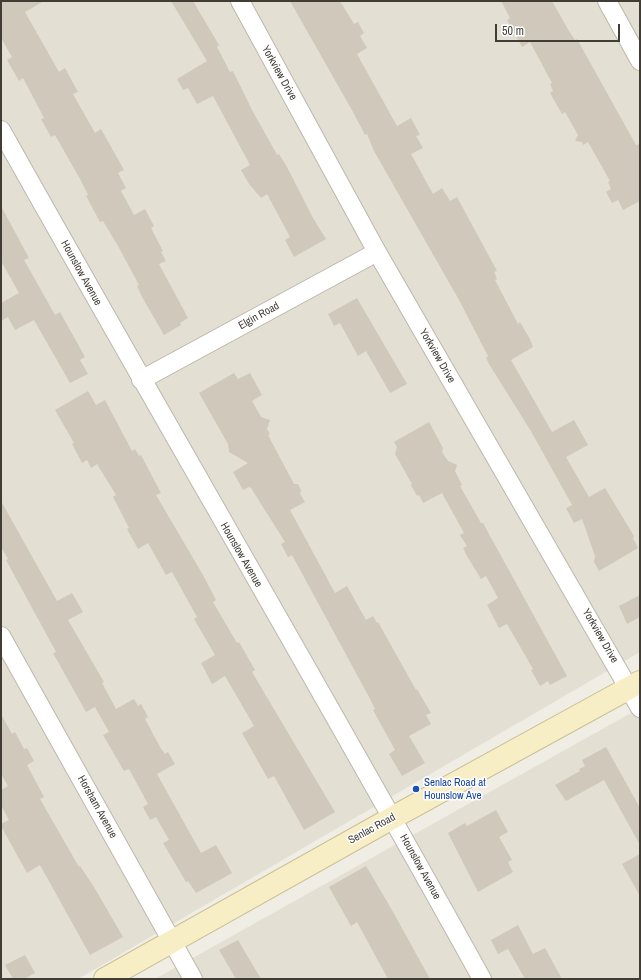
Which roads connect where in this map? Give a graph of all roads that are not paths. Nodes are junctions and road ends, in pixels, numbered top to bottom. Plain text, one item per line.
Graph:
1 (240, 1) edge
2 (606, 1) edge
3 (640, 61) edge
4 (1, 130) edge
5 (377, 252) junction
6 (141, 380) junction
7 (1, 636) edge
8 (634, 685) edge
9 (640, 708) edge
10 (392, 818) junction
11 (172, 940) junction
12 (105, 979) edge
13 (193, 979) edge
14 (482, 979) edge

1 - 5 street, Yorkview Drive
2 - 3 street
4 - 6 street, Hounslow Avenue
5 - 6 street, Elgin Road
5 - 8 street, Yorkview Drive
6 - 10 street, Hounslow Avenue
7 - 11 street, Horsham Avenue
8 - 9 street, Yorkview Drive
8 - 10 street, Senlac Road
10 - 11 street, Senlac Road
10 - 14 street, Hounslow Avenue
11 - 12 street, Senlac Road
11 - 13 street, Horsham Avenue

